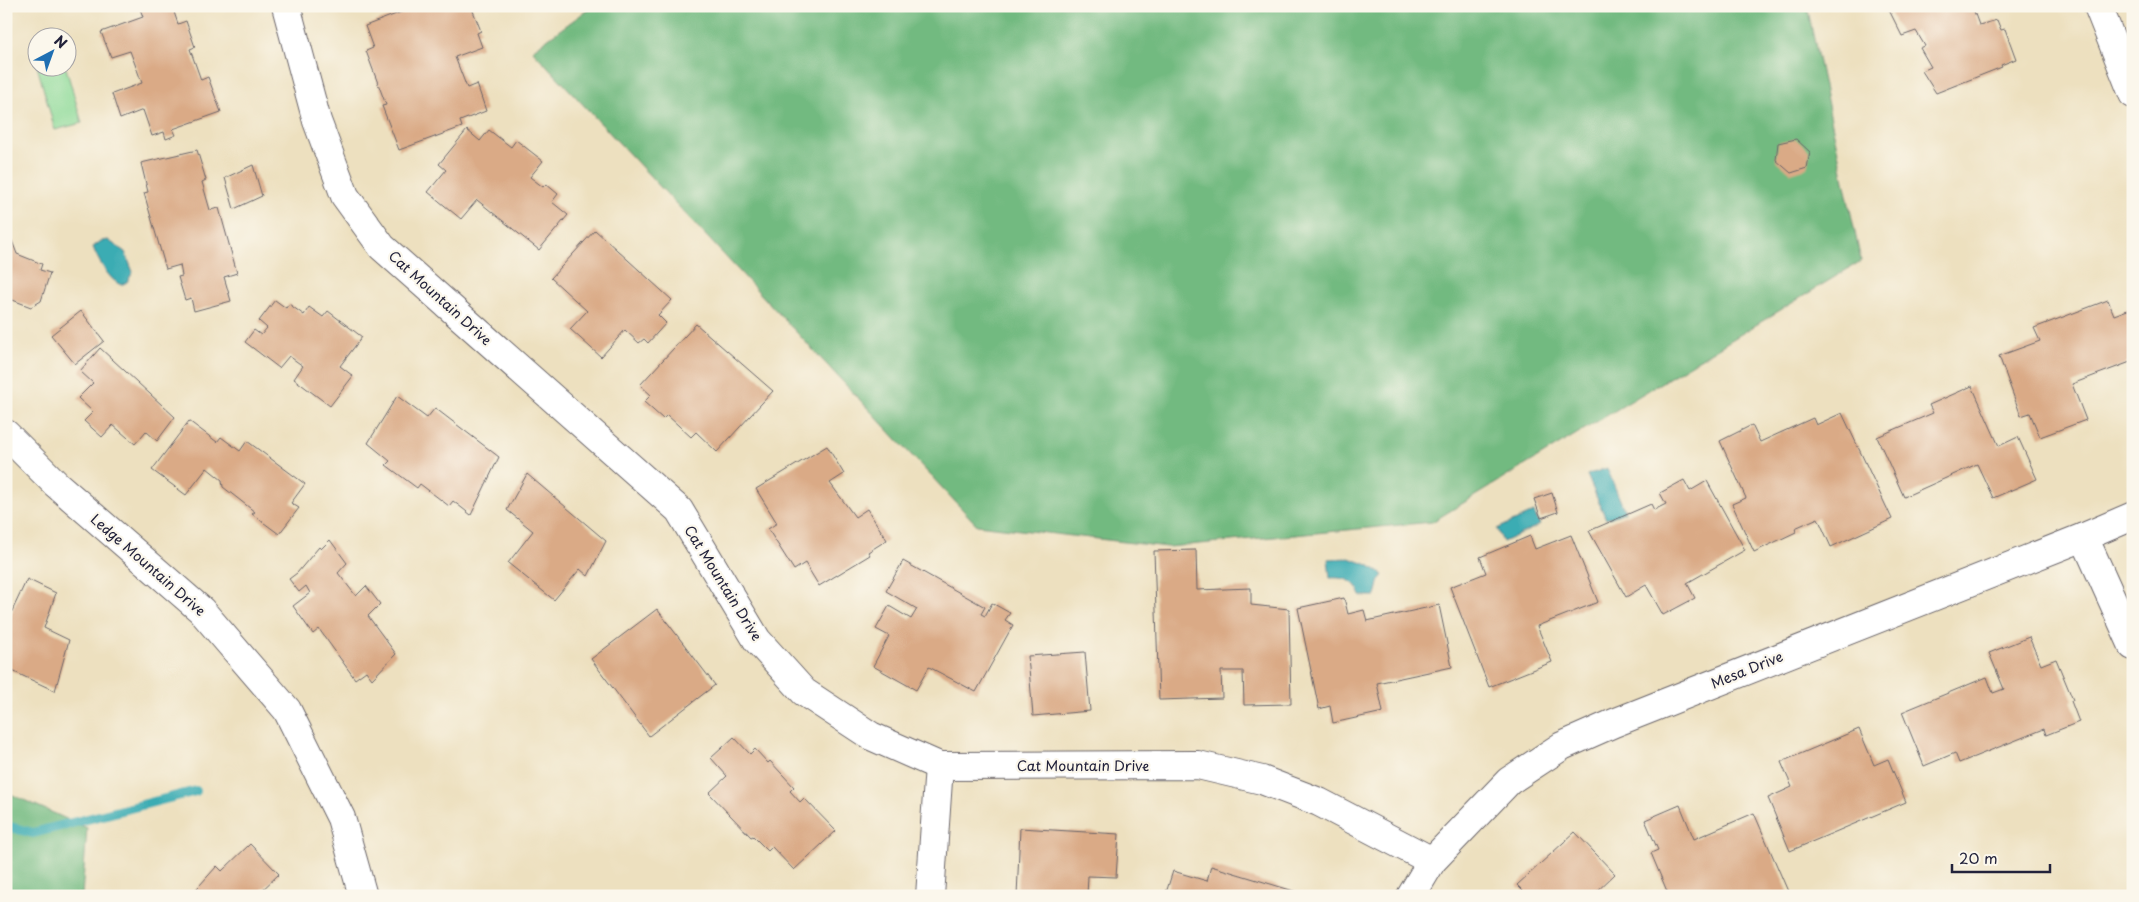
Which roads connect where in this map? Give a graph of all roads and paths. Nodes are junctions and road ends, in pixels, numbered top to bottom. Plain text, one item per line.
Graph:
1 (286, 6) edge
2 (2098, 6) edge
3 (2133, 94) edge
4 (6, 434) edge
5 (2133, 516) edge
6 (2084, 538) junction
7 (2133, 646) edge
8 (939, 766) junction
9 (1432, 861) junction
10 (363, 896) edge
11 (930, 896) edge
12 (1411, 896) edge

1 - 8 street, Cat Mountain Drive
2 - 3 street
4 - 10 street, Ledge Mountain Drive
5 - 6 street, Mesa Drive
6 - 7 street
6 - 9 street, Mesa Drive
8 - 9 street, Cat Mountain Drive
8 - 11 street
9 - 12 street, Mesa Drive

